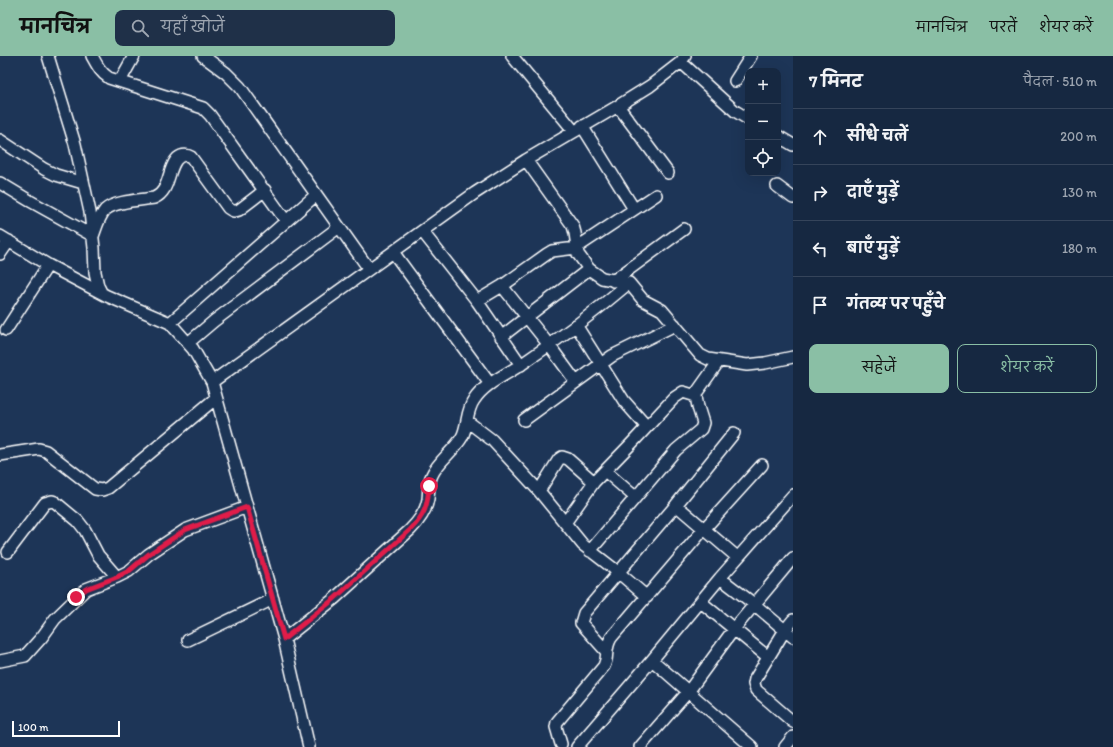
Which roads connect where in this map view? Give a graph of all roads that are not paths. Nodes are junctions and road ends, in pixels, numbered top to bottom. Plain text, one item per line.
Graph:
1 (48, 56) edge
2 (92, 56) edge
3 (134, 56) edge
4 (512, 56) edge
5 (751, 56) edge
6 (208, 57) edge
7 (683, 59) edge
8 (120, 81) junction
9 (736, 81) dead end
10 (618, 106) junction
11 (745, 117) edge
12 (578, 129) junction
13 (781, 138) edge
14 (0, 140) edge
15 (793, 145) edge
16 (526, 160) junction
17 (668, 173) dead end
18 (0, 183) edge
19 (83, 183) junction
20 (777, 186) dead end
21 (265, 190) junction
22 (316, 195) junction
23 (656, 195) dead end
24 (793, 198) edge
25 (634, 209) junction
26 (286, 221) junction
27 (339, 227) junction
28 (684, 229) dead end
29 (422, 231) junction
30 (93, 236) junction
31 (5, 239) edge
32 (576, 248) junction
33 (393, 252) junction
34 (0, 254) edge
35 (48, 265) junction
36 (369, 269) junction
37 (589, 269) junction
38 (613, 281) junction
39 (629, 283) junction
40 (502, 286) junction
41 (101, 292) junction
42 (477, 301) junction
43 (527, 316) junction
44 (170, 323) junction
45 (576, 325) junction
46 (674, 325) junction
47 (6, 330) dead end
48 (501, 337) junction
49 (188, 343) junction
50 (549, 345) junction
51 (793, 357) edge
52 (719, 361) junction
53 (601, 364) junction
54 (520, 365) junction
55 (212, 382) junction
56 (576, 382) junction
57 (490, 384) junction
58 (696, 396) junction
59 (216, 398) junction
60 (524, 420) dead end
61 (467, 421) junction
62 (647, 428) junction
63 (734, 433) dead end
64 (0, 455) edge
65 (762, 465) dead end
66 (605, 471) junction
67 (594, 482) junction
68 (539, 491) junction
69 (793, 495) edge
70 (635, 497) junction
71 (676, 505) junction
72 (247, 507) junction
73 (565, 523) junction
74 (704, 529) junction
75 (590, 551) junction
76 (8, 552) dead end
77 (737, 557) junction
78 (793, 558) edge
79 (618, 572) junction
80 (117, 577) junction
81 (720, 578) junction
82 (647, 597) junction
83 (272, 600) junction
84 (701, 602) junction
85 (754, 604) junction
86 (793, 620) edge
87 (734, 630) junction
88 (789, 634) edge
89 (284, 639) junction
90 (188, 640) dead end
91 (606, 651) junction
92 (768, 657) junction
93 (652, 660) junction
94 (0, 661) edge
95 (688, 692) junction
96 (793, 722) edge
97 (793, 737) edge
98 (560, 746) edge
99 (309, 747) edge
100 (577, 747) edge
101 (640, 747) edge
102 (752, 747) edge
103 (785, 747) edge

1 - 19 street
2 - 8 street
3 - 8 street
4 - 12 street
5 - 9 street
6 - 22 street
7 - 10 street
7 - 11 street
8 - 21 street
10 - 12 street
10 - 17 street
12 - 16 street
12 - 25 street
13 - 15 street
14 - 19 street
16 - 29 street
16 - 32 street
18 - 30 street
19 - 30 street
20 - 24 street
21 - 26 street
21 - 30 street
22 - 26 street
22 - 27 street
23 - 25 street
25 - 32 street
26 - 44 street
27 - 36 street
27 - 49 street
28 - 38 street
29 - 33 street
29 - 42 street
30 - 41 street
31 - 34 street
31 - 35 street
32 - 37 street
32 - 40 street
33 - 36 street
33 - 57 street
35 - 41 street
35 - 47 street
36 - 55 street
37 - 38 street
37 - 43 street
38 - 39 street
39 - 45 street
39 - 46 street
40 - 42 street
40 - 43 street
41 - 44 street
42 - 48 street
43 - 48 street
43 - 50 street
44 - 49 street
45 - 50 street
45 - 53 street
46 - 52 street
46 - 53 street
48 - 54 street
49 - 55 street
50 - 54 street
50 - 56 street
51 - 52 street
52 - 58 street
53 - 56 street
53 - 62 street
54 - 57 street
55 - 59 street
56 - 60 street
57 - 61 street
58 - 62 street
58 - 70 street
59 - 64 street
59 - 72 street
61 - 68 street
61 - 89 street
62 - 66 street
63 - 71 street
65 - 74 street
66 - 67 street
66 - 70 street
67 - 68 street
67 - 73 street
68 - 73 street
69 - 77 street
70 - 75 street
71 - 74 street
71 - 79 street
72 - 80 street
72 - 83 street
73 - 75 street
74 - 77 street
74 - 82 street
75 - 79 street
76 - 80 street
77 - 81 street
78 - 85 street
79 - 82 street
79 - 91 street
80 - 94 street
81 - 84 street
81 - 85 street
82 - 91 street
83 - 89 street
83 - 90 street
84 - 87 street
84 - 93 street
85 - 87 street
85 - 88 street
86 - 88 street
87 - 92 street
87 - 95 street
88 - 92 street
89 - 99 street
91 - 98 street
92 - 96 street
93 - 95 street
93 - 100 street
95 - 101 street
95 - 102 street
97 - 103 street

